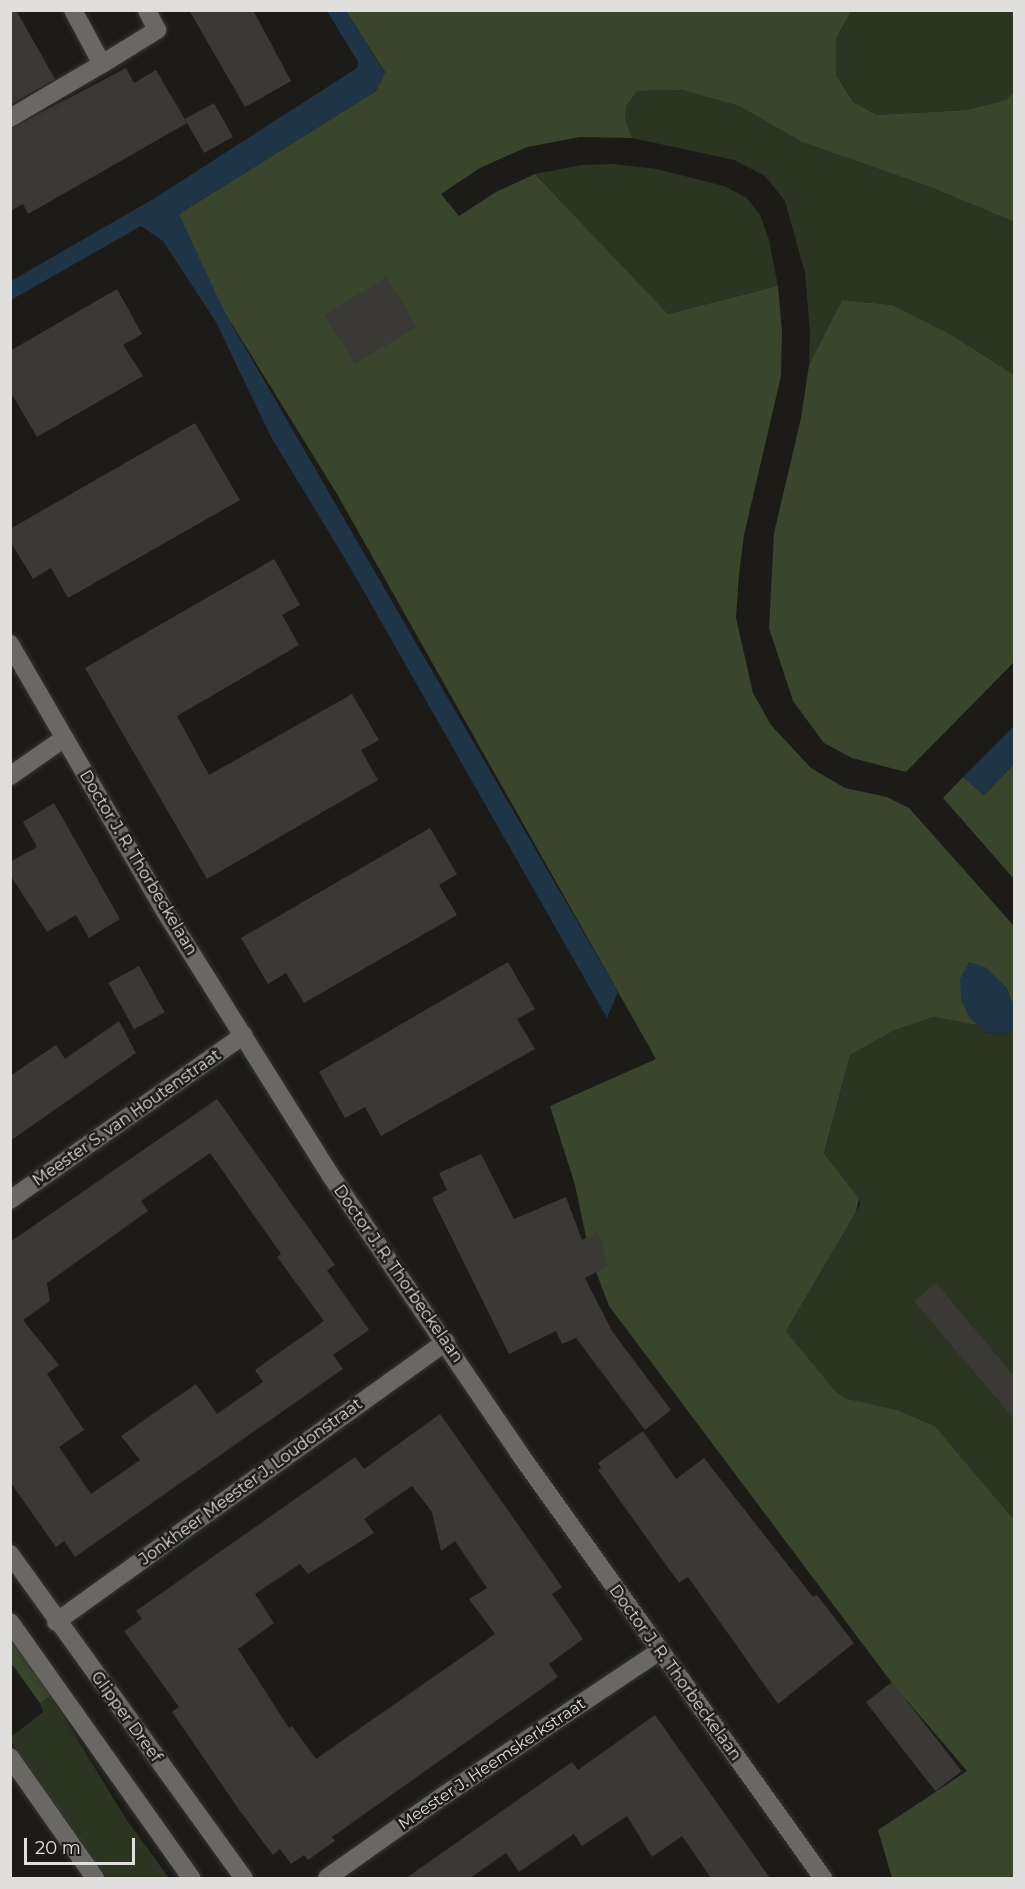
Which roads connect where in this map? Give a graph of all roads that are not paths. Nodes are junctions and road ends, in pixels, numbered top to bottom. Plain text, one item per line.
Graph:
1 (73, 10) edge
2 (147, 10) edge
3 (102, 64) junction
4 (10, 118) edge
5 (10, 644) edge
6 (63, 739) junction
7 (10, 777) edge
8 (244, 1035) junction
9 (10, 1200) edge
10 (446, 1342) junction
11 (10, 1554) edge
12 (10, 1622) edge
13 (56, 1622) junction
14 (660, 1651) junction
15 (10, 1757) edge
16 (95, 1878) edge
17 (191, 1878) edge
18 (244, 1878) edge
19 (327, 1878) edge
20 (823, 1878) edge

1 - 3 street
2 - 3 street
3 - 4 street
5 - 6 street, Doctor J. R. Thorbeckelaan
6 - 7 street
6 - 8 street, Doctor J. R. Thorbeckelaan
8 - 9 street, Meester S. van Houtenstraat
8 - 10 street, Doctor J. R. Thorbeckelaan
10 - 13 street, Jonkheer Meester J. Loudonstraat
10 - 14 street, Doctor J. R. Thorbeckelaan
11 - 13 street, Glipper Dreef
12 - 17 street
13 - 18 street, Glipper Dreef
14 - 19 street, Meester J. Heemskerkstraat
14 - 20 street, Doctor J. R. Thorbeckelaan
15 - 16 street

